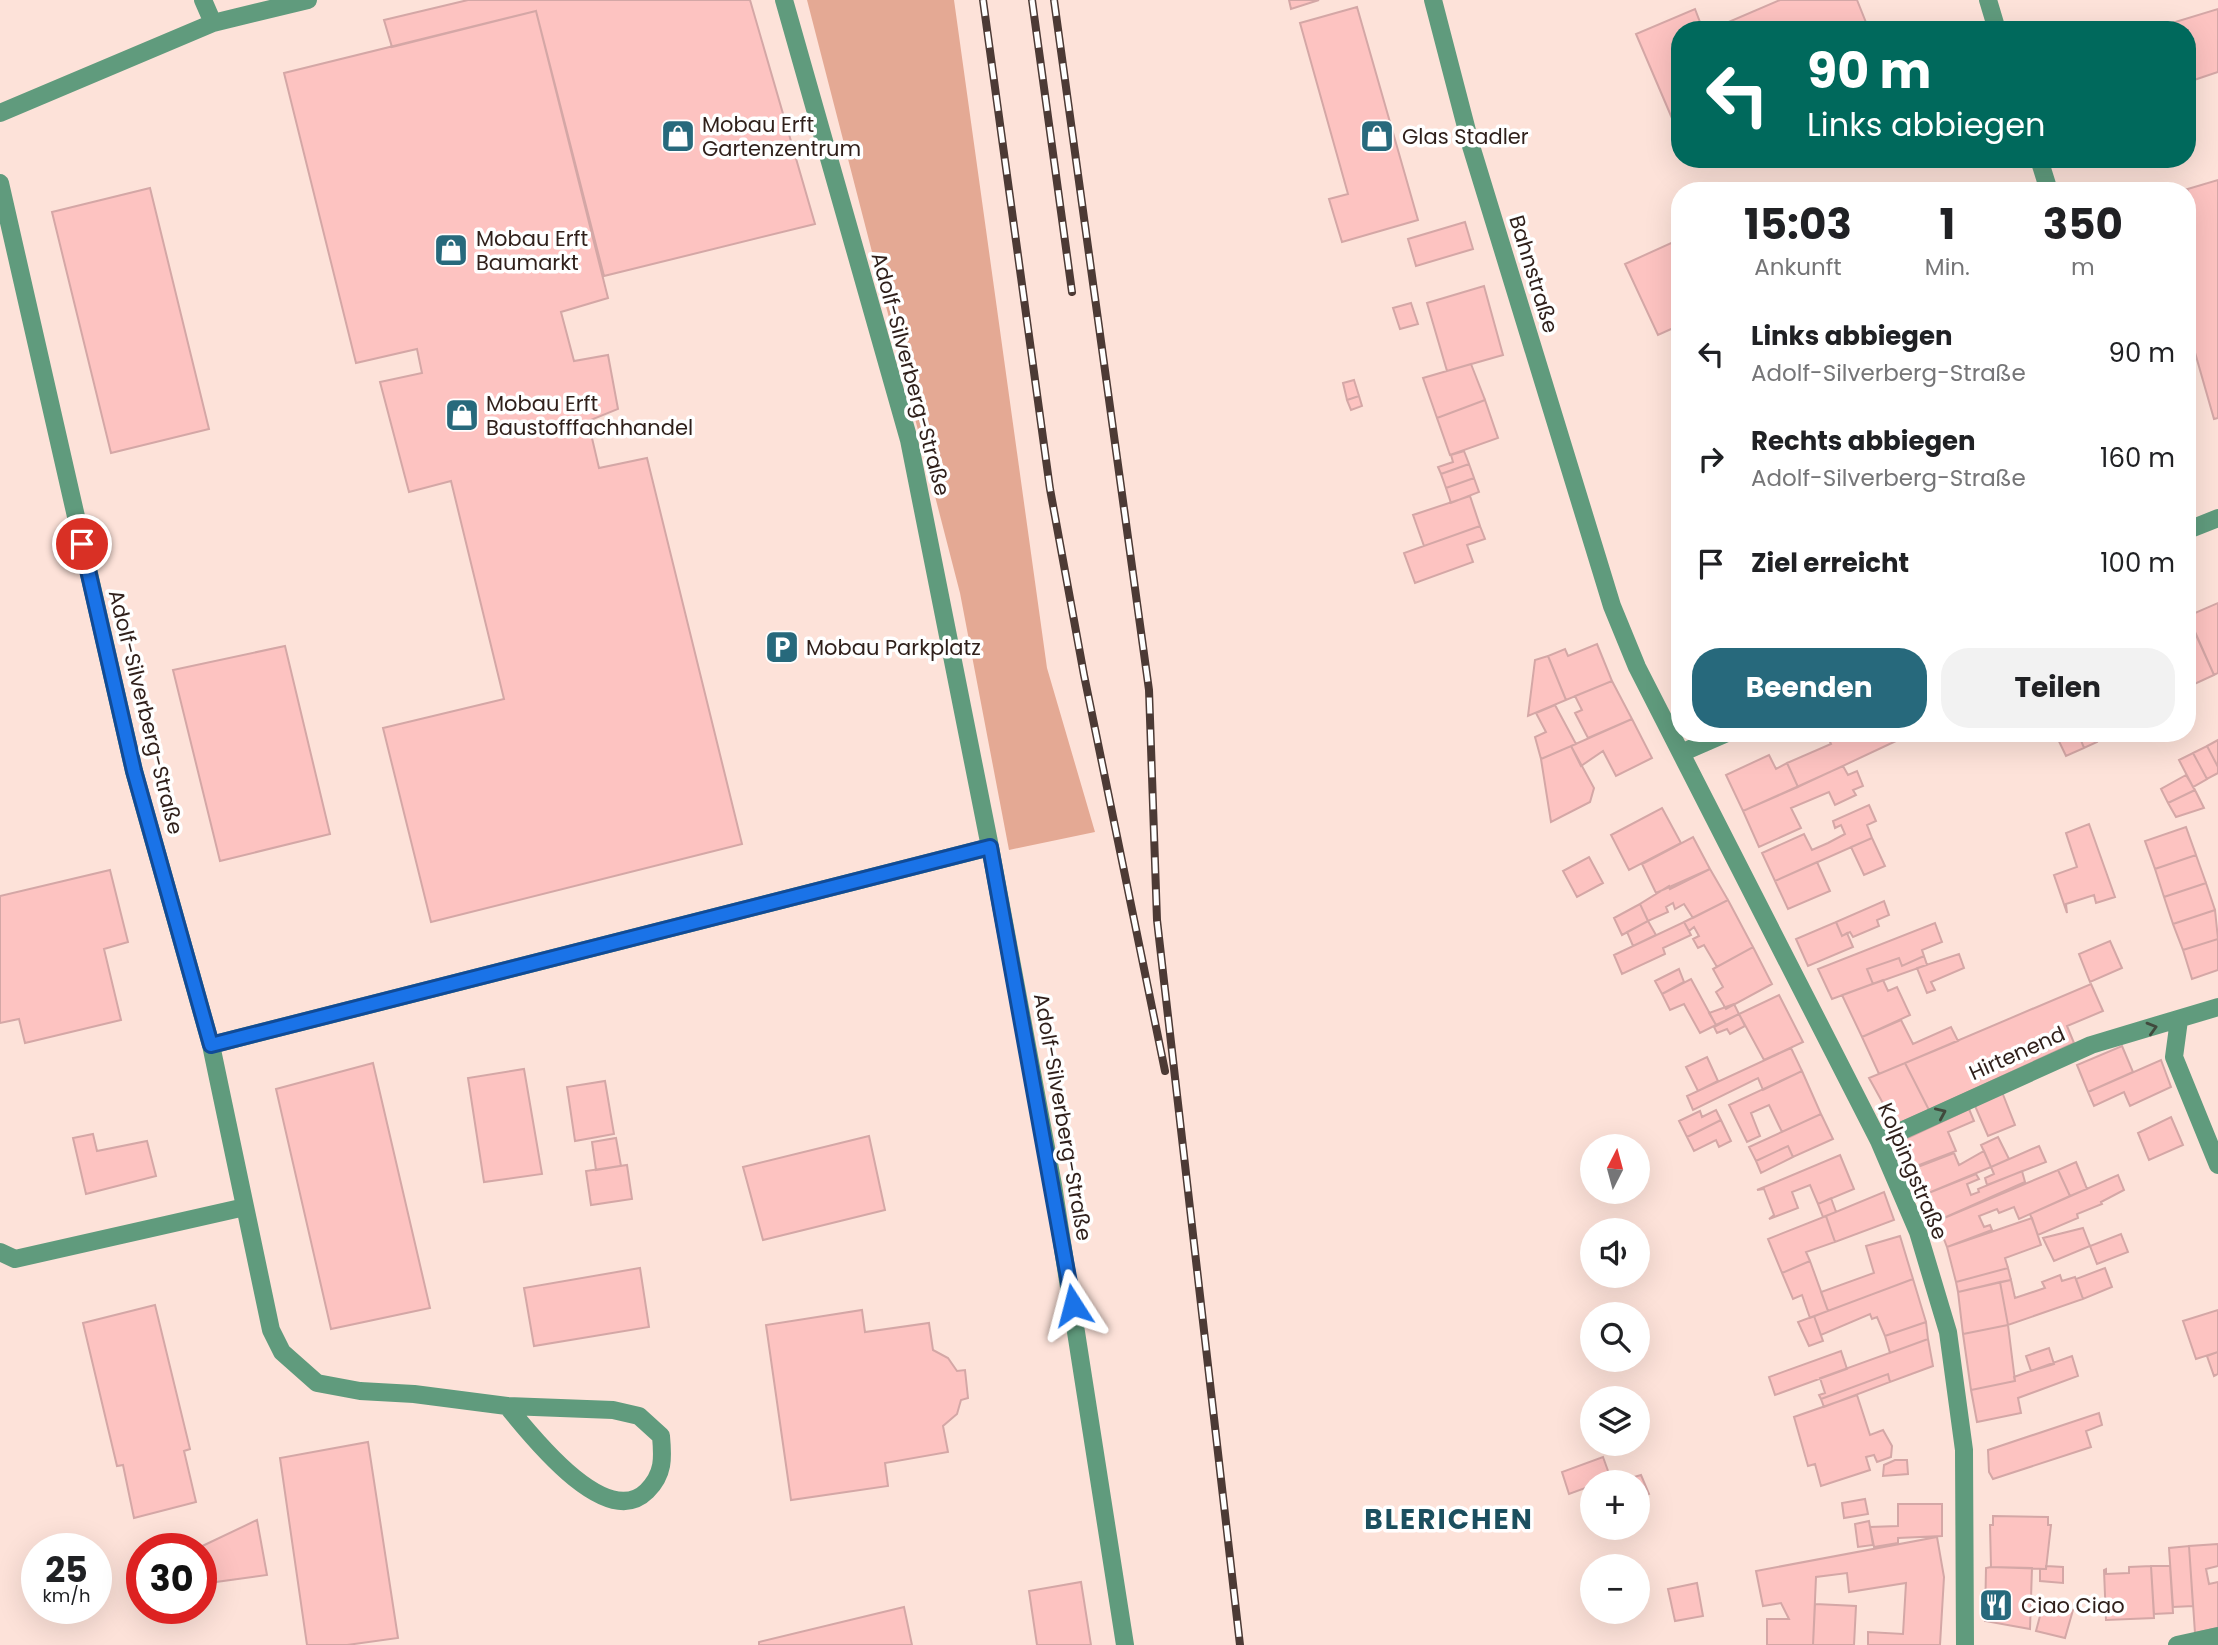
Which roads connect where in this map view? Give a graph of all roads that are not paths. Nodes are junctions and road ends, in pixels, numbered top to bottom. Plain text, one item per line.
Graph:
1 (203, 0) edge
2 (307, 0) edge
3 (784, 0) edge
4 (1433, 0) edge
5 (1988, 0) edge
6 (1994, 21) edge
7 (213, 23) junction
8 (0, 113) edge
9 (0, 183) edge
10 (2218, 518) edge
11 (2196, 527) edge
12 (1597, 560) joint
13 (1671, 733) edge
14 (1675, 742) edge
15 (1706, 742) edge
16 (1681, 753) junction
17 (990, 847) junction
18 (2218, 1007) edge
19 (2179, 1020) junction
20 (211, 1045) junction
21 (1879, 1141) junction
22 (2218, 1165) edge
23 (245, 1207) junction
24 (0, 1252) edge
25 (507, 1406) junction
26 (2218, 1636) edge
27 (1125, 1645) edge
28 (1965, 1645) edge
29 (2177, 1645) edge

1 - 7 street
2 - 7 street
3 - 17 street, Adolf-Silverberg-Straße
4 - 12 street, Bahnstraße
5 - 6 street
7 - 8 street
9 - 20 street, Adolf-Silverberg-Straße
10 - 11 street
12 - 13 street, Kolpingstraße
14 - 16 street, Kolpingstraße
15 - 16 street
16 - 21 street, Kolpingstraße
17 - 20 street
17 - 27 street, Adolf-Silverberg-Straße
18 - 19 street, Hirtenend
21 -> 19 street, Hirtenend
19 - 22 street
20 - 23 street, Adolf-Silverberg-Straße
21 - 28 street, Kolpingstraße
23 - 24 street
23 - 25 street, Adolf-Silverberg-Straße
25 - 25 street, Adolf-Silverberg-Straße
26 - 29 street

